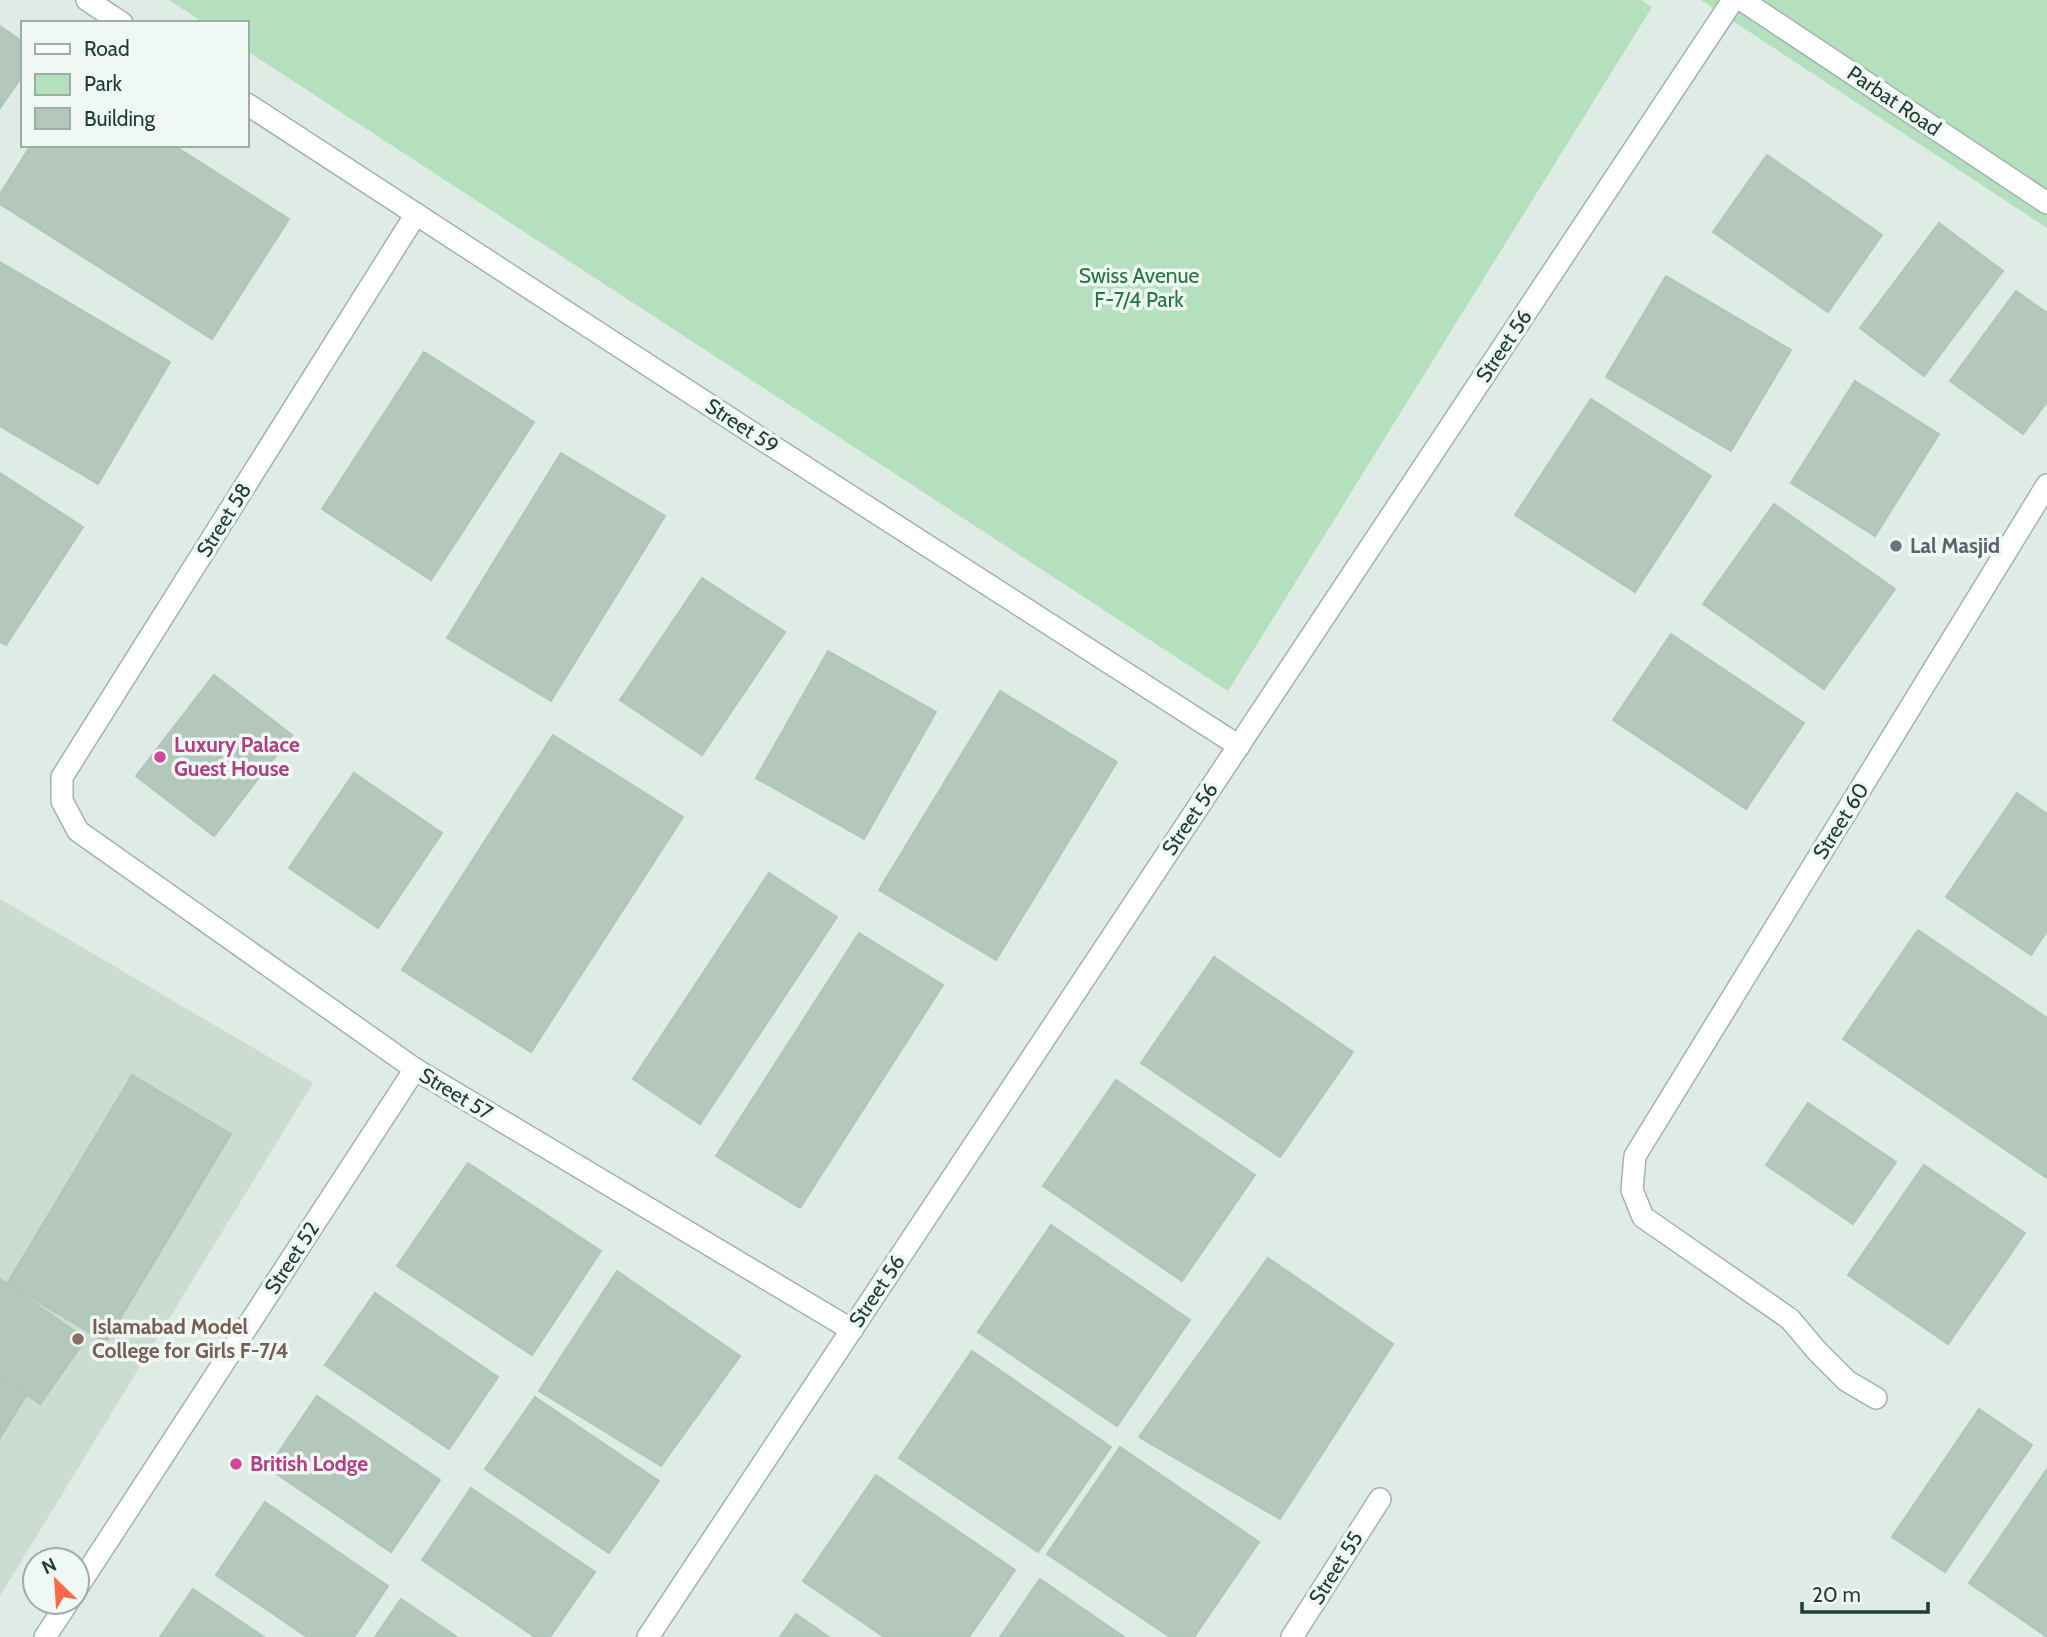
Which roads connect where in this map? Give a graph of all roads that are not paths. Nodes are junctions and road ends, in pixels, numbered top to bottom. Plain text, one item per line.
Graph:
1 (87, 0) edge
2 (1733, 0) edge
3 (1742, 0) edge
4 (119, 21) edge
5 (248, 105) edge
6 (2047, 202) edge
7 (416, 214) junction
8 (2047, 485) edge
9 (1239, 746) junction
10 (78, 831) joint
11 (415, 1069) junction
12 (852, 1330) junction
13 (1876, 1398) dead end
14 (1380, 1499) dead end
15 (91, 1567) edge
16 (59, 1616) edge
17 (45, 1637) edge
18 (648, 1637) edge
19 (1292, 1637) edge

1 - 4 street
2 - 9 street, Street 56
3 - 6 street, Parbat Road
5 - 7 street, Street 59
7 - 9 street, Street 59
7 - 10 street, Street 58
8 - 13 street, Street 60
9 - 12 street, Street 56
10 - 11 street, Street 57
11 - 12 street, Street 57
11 - 15 street, Street 52
12 - 18 street, Street 56
14 - 19 street, Street 55
16 - 17 street

